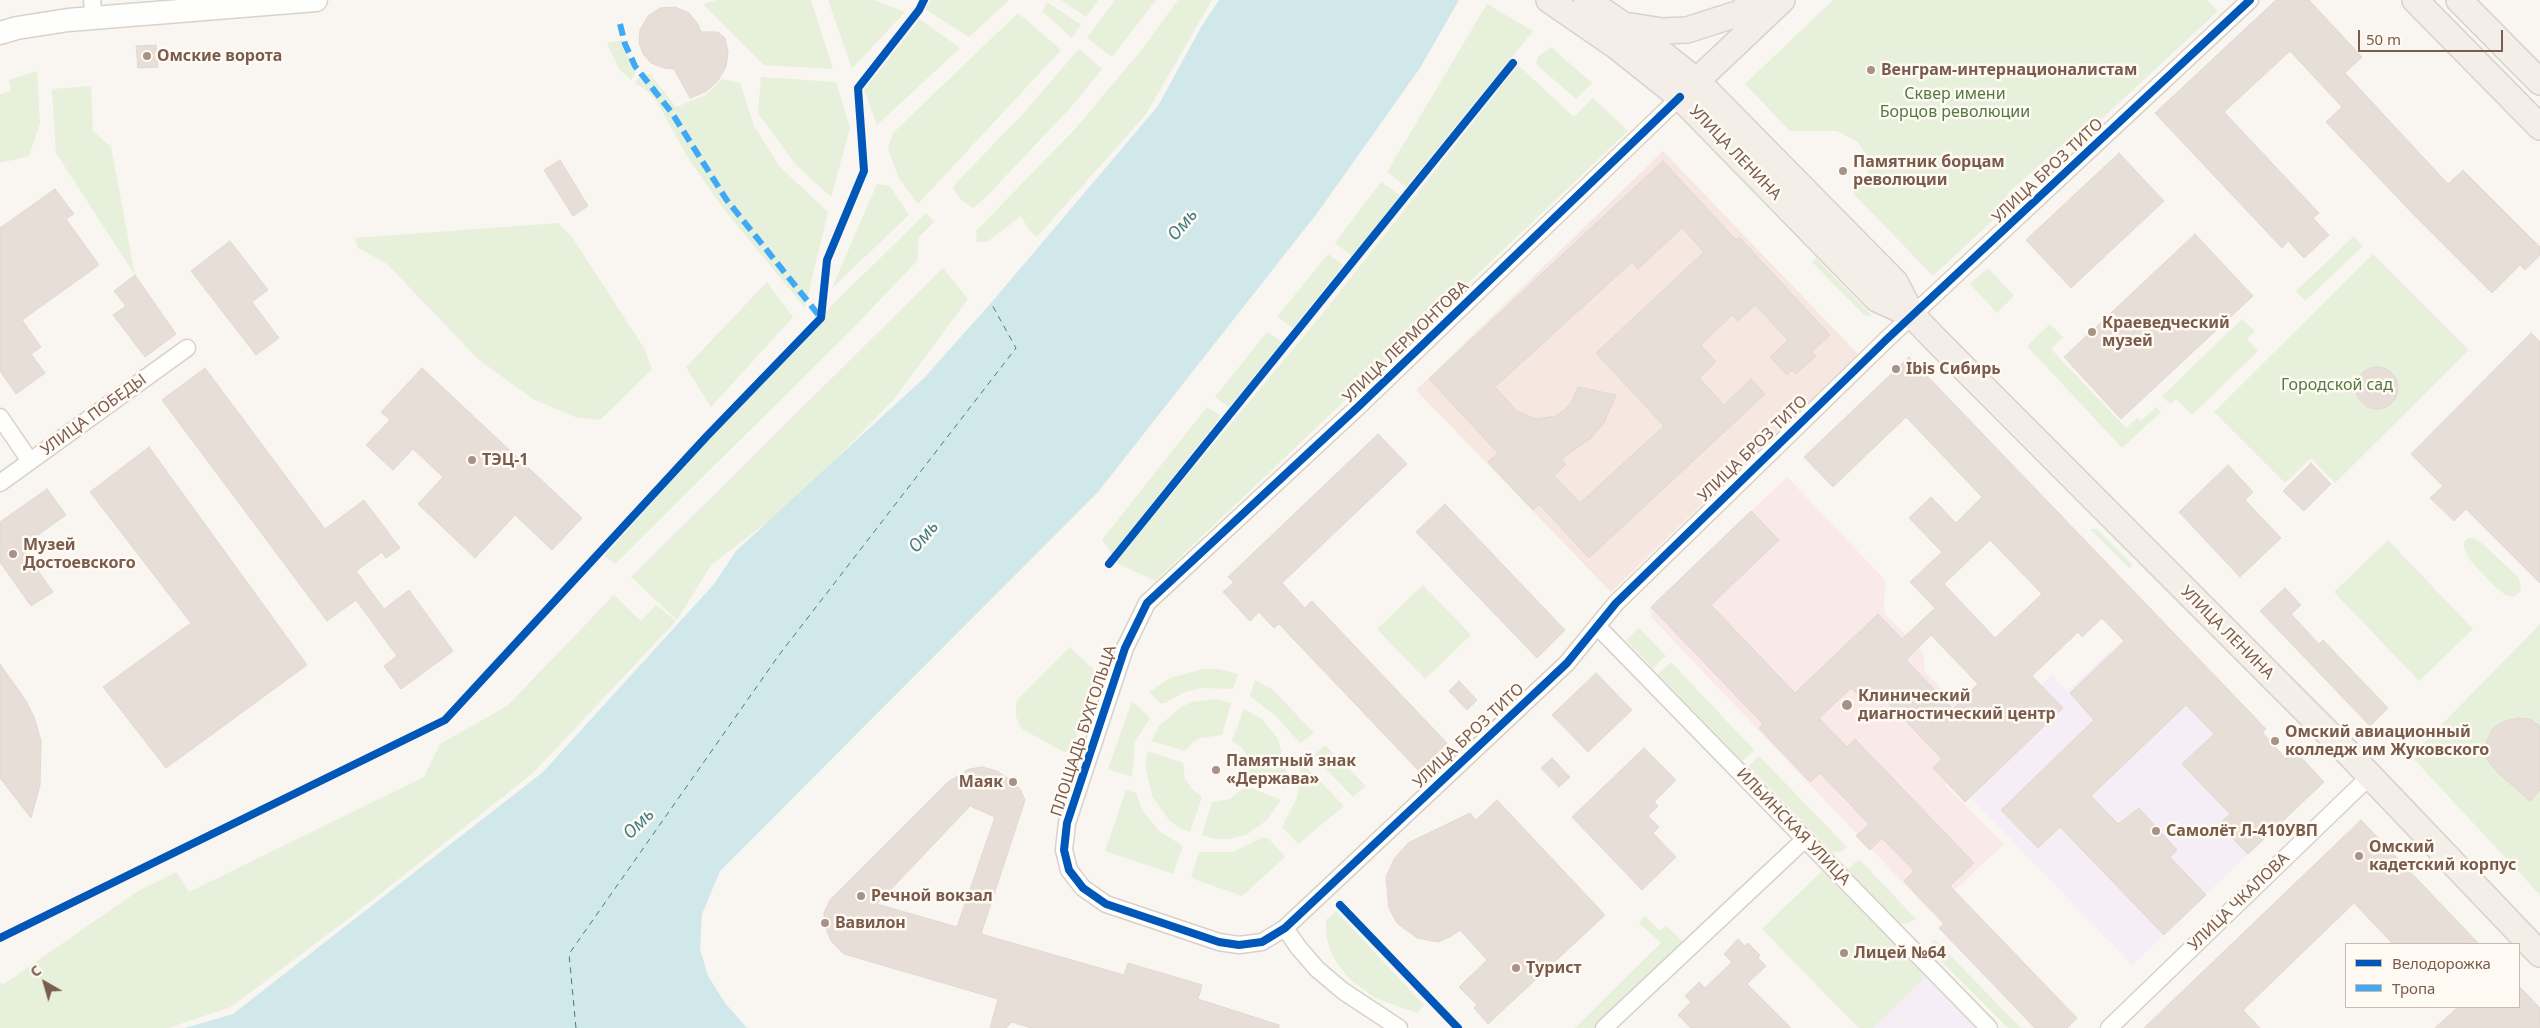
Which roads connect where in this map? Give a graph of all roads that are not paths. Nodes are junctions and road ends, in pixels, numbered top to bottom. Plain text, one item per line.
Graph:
1 (316, 0) edge
2 (1549, 0) edge
3 (1587, 0) edge
4 (1615, 0) edge
5 (1754, 0) edge
6 (1782, 0) edge
7 (2250, 0) edge
8 (2415, 0) edge
9 (2460, 0) edge
10 (93, 9) edge
11 (1626, 26) junction
12 (0, 33) edge
13 (2540, 82) edge
14 (1689, 89) junction
15 (2540, 127) edge
16 (1912, 315) junction
17 (187, 348) dead end
18 (0, 417) edge
19 (30, 461) junction
20 (0, 483) edge
21 (1147, 603) joint
22 (1597, 626) junction
23 (2370, 776) junction
24 (1805, 839) junction
25 (1285, 928) junction
26 (2540, 954) edge
27 (1399, 1028) edge
28 (1604, 1028) edge
29 (1989, 1028) edge
30 (2109, 1028) edge

1 - 10 street
2 - 14 main road, УЛИЦА ЛЕНИНА
3 - 11 main road, УЛИЦА ЛЕНИНА
4 - 11 main road
5 - 11 main road
6 - 14 main road, УЛИЦА ЛЕРМОНТОВА
7 - 16 street, УЛИЦА БРОЗ ТИТО
8 - 15 main road
9 - 13 main road
10 - 12 street
11 - 14 main road, УЛИЦА ЛЕНИНА
14 - 16 main road, УЛИЦА ЛЕНИНА
14 - 21 street, УЛИЦА ЛЕРМОНТОВА
16 - 22 street, УЛИЦА БРОЗ ТИТО
16 - 23 main road, УЛИЦА ЛЕНИНА
17 - 19 street, УЛИЦА ПОБЕДЫ
18 - 19 street
19 - 20 street, УЛИЦА ПОБЕДЫ
21 - 25 street, ПЛОЩАДЬ БУХГОЛЬЦА
22 - 24 street, ИЛЬИНСКАЯ УЛИЦА
22 - 25 street, УЛИЦА БРОЗ ТИТО
23 - 26 main road, УЛИЦА ЛЕНИНА
23 - 30 street, УЛИЦА ЧКАЛОВА
24 - 28 street
24 - 29 street, ИЛЬИНСКАЯ УЛИЦА
25 - 27 street

